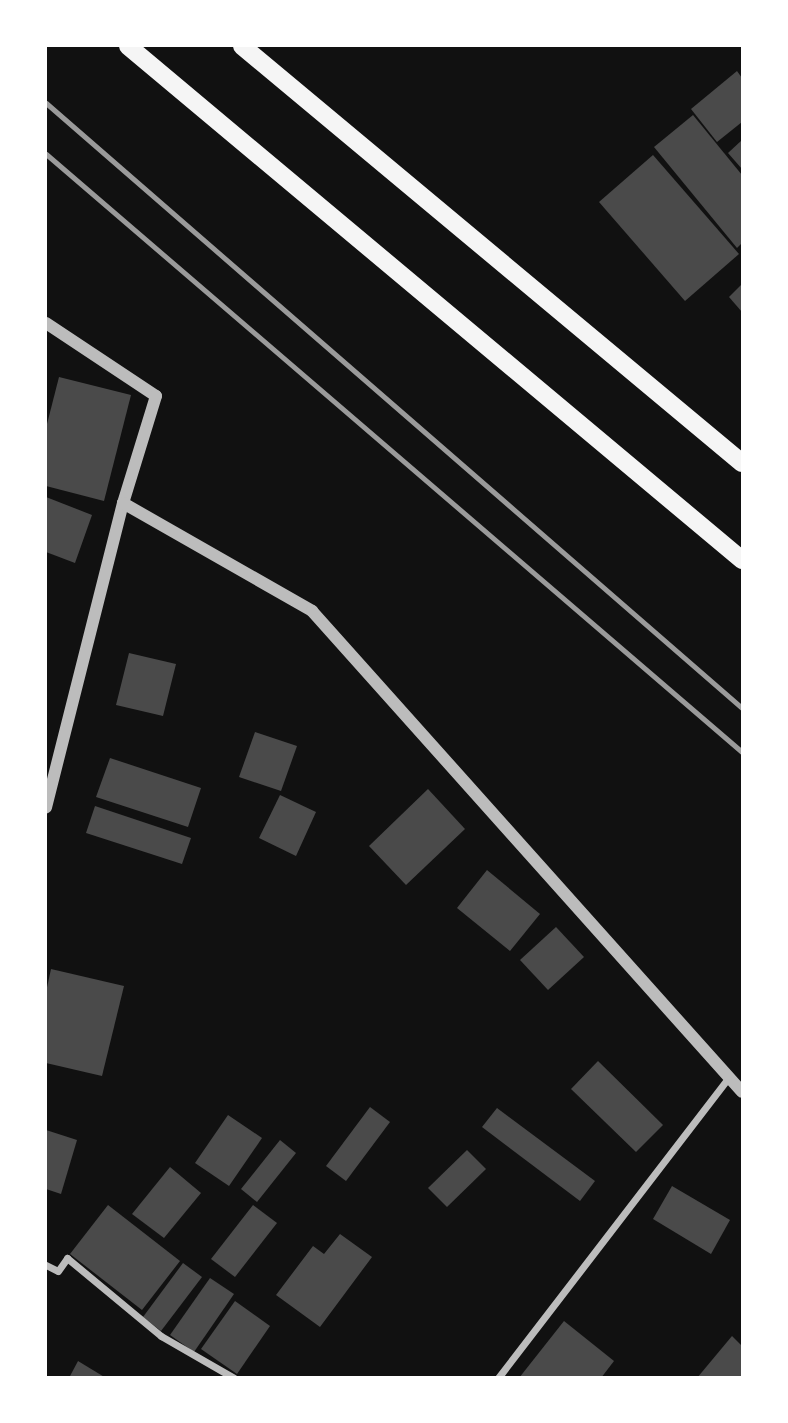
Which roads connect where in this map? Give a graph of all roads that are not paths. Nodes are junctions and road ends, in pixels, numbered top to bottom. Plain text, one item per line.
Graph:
1 (128, 46) edge
2 (242, 46) edge
3 (46, 323) edge
4 (743, 463) edge
5 (123, 503) junction
6 (743, 560) edge
7 (46, 807) edge
8 (729, 1077) junction
9 (743, 1092) edge
10 (46, 1265) edge
11 (234, 1377) edge
12 (498, 1377) edge

1 - 6 main road
2 - 4 main road
3 - 5 street
5 - 7 street
5 - 8 street
8 - 9 street
8 - 12 street
10 - 11 street

